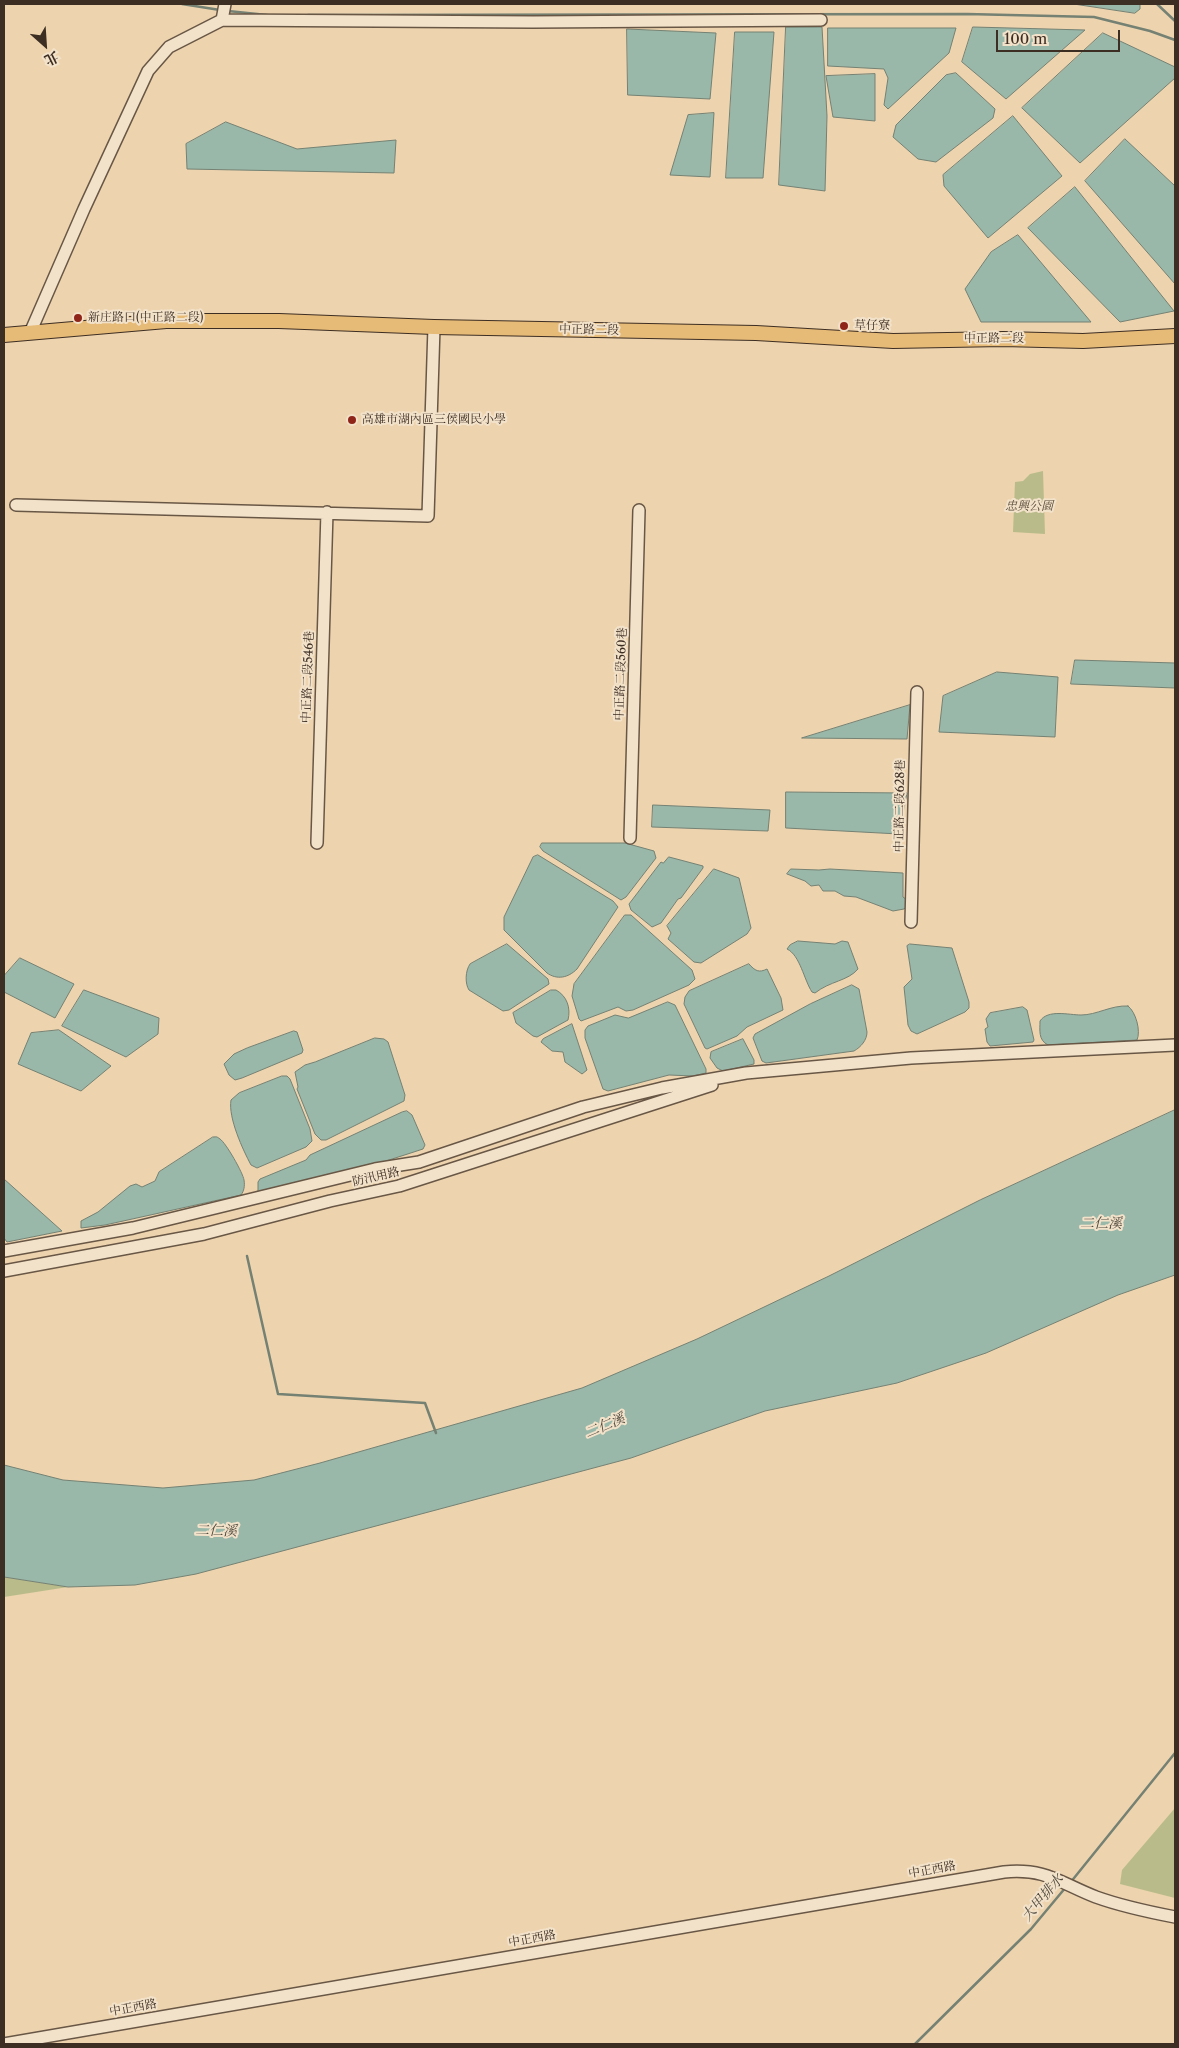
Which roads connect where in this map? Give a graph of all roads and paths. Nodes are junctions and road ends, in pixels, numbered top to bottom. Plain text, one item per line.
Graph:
1 (225, 4) edge
2 (222, 18) junction
3 (821, 20) dead end
4 (434, 326) junction
5 (30, 333) junction
6 (4, 335) edge
7 (1175, 336) edge
8 (16, 505) dead end
9 (639, 510) dead end
10 (327, 512) junction
11 (917, 692) dead end
12 (630, 838) dead end
13 (317, 843) dead end
14 (912, 922) dead end
15 (1175, 1045) edge
16 (746, 1073) junction
17 (4, 1251) edge
18 (4, 1271) edge
19 (1175, 1916) edge
20 (4, 2044) edge

1 - 2 street
2 - 3 street
2 - 5 street
4 - 5 main road, 中正路二段
4 - 7 main road, 中正路二段
4 - 10 street
5 - 6 main road, 中正路二段
8 - 10 street
9 - 12 street, 中正路二段560巷
10 - 13 street, 中正路二段546巷
11 - 14 street, 中正路二段628巷
15 - 16 street
16 - 17 street
16 - 18 street, 防汛用路
19 - 20 street, 中正西路

